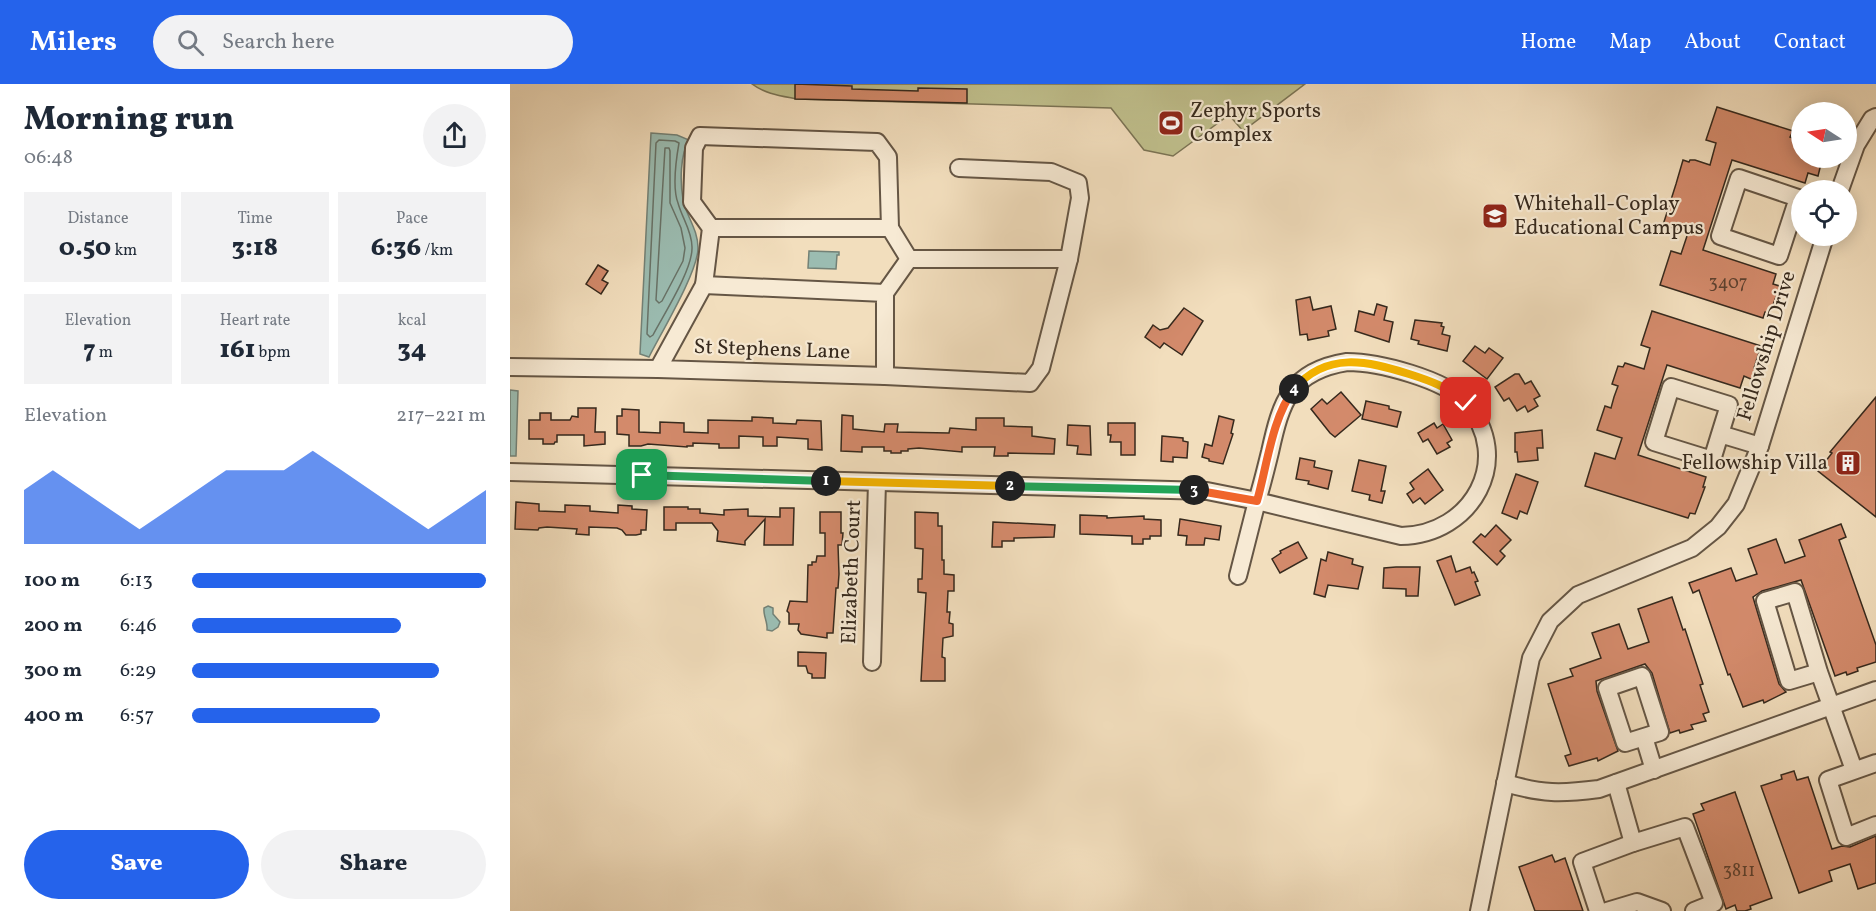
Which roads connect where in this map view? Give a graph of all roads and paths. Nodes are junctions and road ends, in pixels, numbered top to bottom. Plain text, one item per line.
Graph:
1 (1876, 117) edge
2 (959, 168) dead end
3 (1844, 180) edge
4 (711, 228) junction
5 (890, 228) junction
6 (1795, 230) edge
7 (1817, 246) edge
8 (909, 259) junction
9 (1069, 259) junction
10 (704, 285) junction
11 (885, 293) junction
12 (510, 368) edge
13 (658, 369) junction
14 (885, 376) junction
15 (1720, 434) junction
16 (1760, 446) junction
17 (510, 472) edge
18 (877, 482) junction
19 (1257, 501) junction
20 (1238, 576) dead end
21 (872, 662) dead end
22 (1819, 672) junction
23 (1876, 690) edge
24 (1832, 705) junction
25 (1644, 737) dead end
26 (1876, 763) edge
27 (1654, 770) junction
28 (1854, 770) junction
29 (1505, 783) junction
30 (1616, 783) junction
31 (1876, 825) edge
32 (1633, 843) junction
33 (1479, 911) edge
34 (1598, 911) edge
35 (1607, 911) edge
36 (1662, 911) edge
37 (1694, 911) edge

1 - 3 street
2 - 9 street, St Stephens Lane
4 - 5 street
4 - 5 street
4 - 10 street, St Stephens Lane
5 - 8 street
6 - 6 street
7 - 16 street, Fellowship Drive
8 - 9 street
8 - 11 street
9 - 14 street, St Stephens Lane
10 - 11 street
10 - 13 street, St Stephens Lane
11 - 14 street
12 - 13 street, St Stephens Lane
13 - 14 street, St Stephens Lane
15 - 15 street
15 - 16 street
16 - 29 street, Fellowship Drive
17 - 18 street
18 - 19 street
18 - 21 street, Elizabeth Court
19 - 19 street
19 - 20 street
22 - 22 street
22 - 24 street
23 - 24 street
24 - 27 street
24 - 28 street
25 - 27 street
26 - 28 street
27 - 30 street
28 - 31 street
29 - 30 street
29 - 33 street, Fellowship Drive
30 - 32 street
32 - 34 street
32 - 37 street
35 - 36 street

